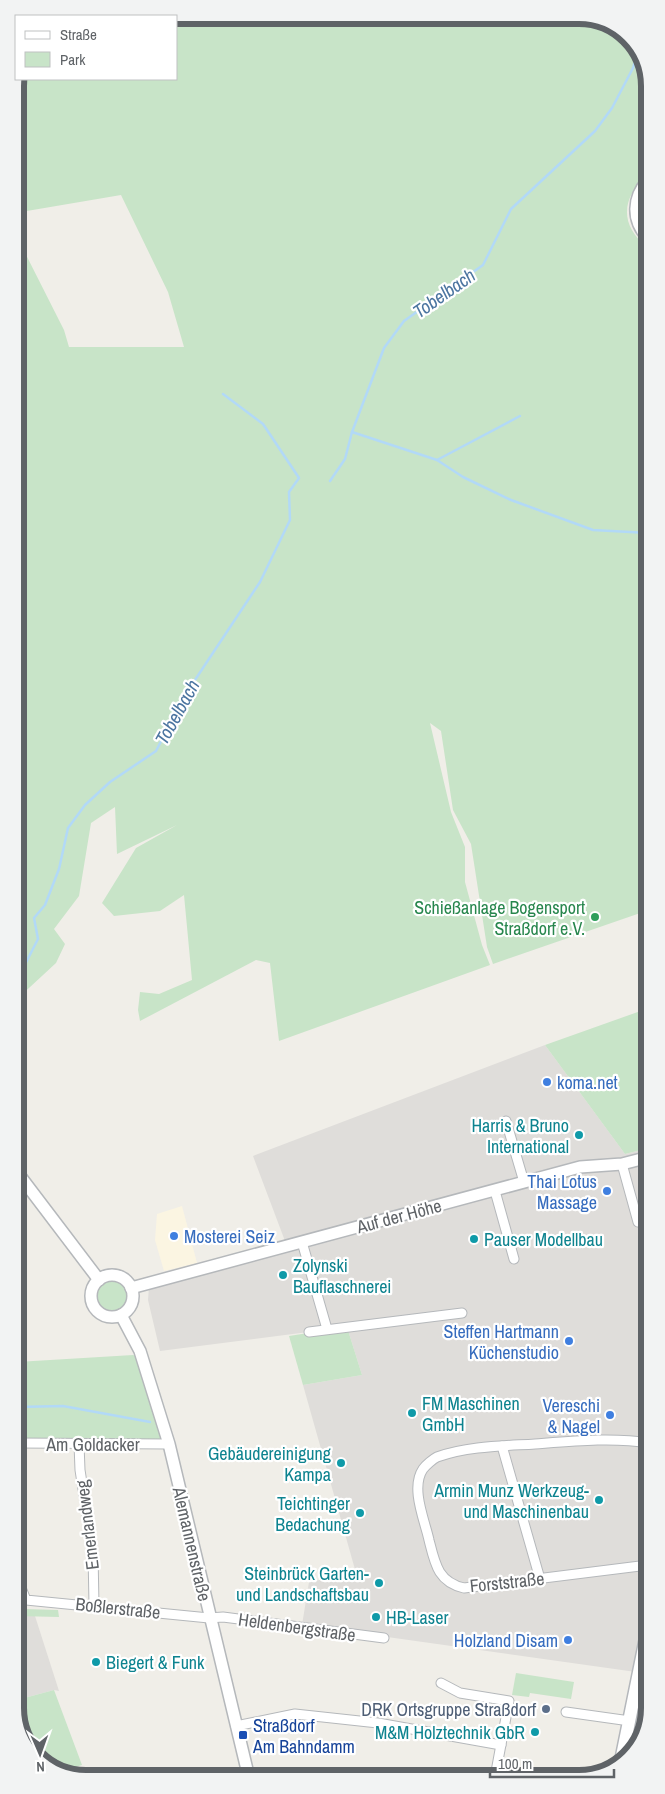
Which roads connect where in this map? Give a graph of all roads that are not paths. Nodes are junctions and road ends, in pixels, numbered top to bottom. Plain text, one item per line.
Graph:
1 (641, 190) edge
2 (641, 227) edge
3 (506, 1121) dead end
4 (641, 1159) edge
5 (622, 1164) junction
6 (24, 1181) edge
7 (524, 1182) junction
8 (495, 1191) junction
9 (638, 1222) dead end
10 (302, 1242) junction
11 (514, 1259) dead end
12 (99, 1280) junction
13 (132, 1288) junction
14 (462, 1313) dead end
15 (121, 1315) junction
16 (327, 1329) junction
17 (309, 1332) dead end
18 (641, 1442) edge
19 (24, 1444) edge
20 (79, 1444) junction
21 (169, 1444) junction
22 (502, 1446) junction
23 (641, 1566) edge
24 (540, 1579) junction
25 (24, 1595) edge
26 (94, 1605) junction
27 (209, 1618) junction
28 (384, 1638) dead end
29 (641, 1682) edge
30 (442, 1683) dead end
31 (635, 1693) junction
32 (641, 1693) edge
33 (566, 1712) dead end
34 (630, 1721) junction
35 (236, 1726) junction
36 (501, 1745) junction
37 (623, 1751) edge
38 (247, 1770) edge
39 (497, 1770) edge

1 - 2 main road
3 - 7 street
4 - 5 street, Auf der Höhe
5 - 7 street, Auf der Höhe
5 - 9 street
6 - 12 street
7 - 8 street, Auf der Höhe
8 - 10 street, Auf der Höhe
8 - 11 street
10 - 13 street, Auf der Höhe
10 - 16 street
12 - 13 street
12 - 15 street
13 - 15 street
14 - 16 street
15 - 21 street, Alemannenstraße
16 - 17 street
18 - 22 street, Forststraße
19 - 20 street, Am Goldacker
20 - 21 street, Am Goldacker
20 - 26 street, Emerlandweg
21 - 27 street, Alemannenstraße
22 - 24 street
22 - 24 street, Forststraße
23 - 24 street, Forststraße
25 - 26 street, Boßlerstraße
26 - 27 street, Boßlerstraße
27 - 28 street, Heldenbergstraße
27 - 35 street, Alemannenstraße
29 - 31 main road
30 - 36 street
31 - 32 street
31 - 34 main road
33 - 34 street
34 - 37 main road
35 - 36 street
35 - 38 street, Alemannenstraße
36 - 39 street

